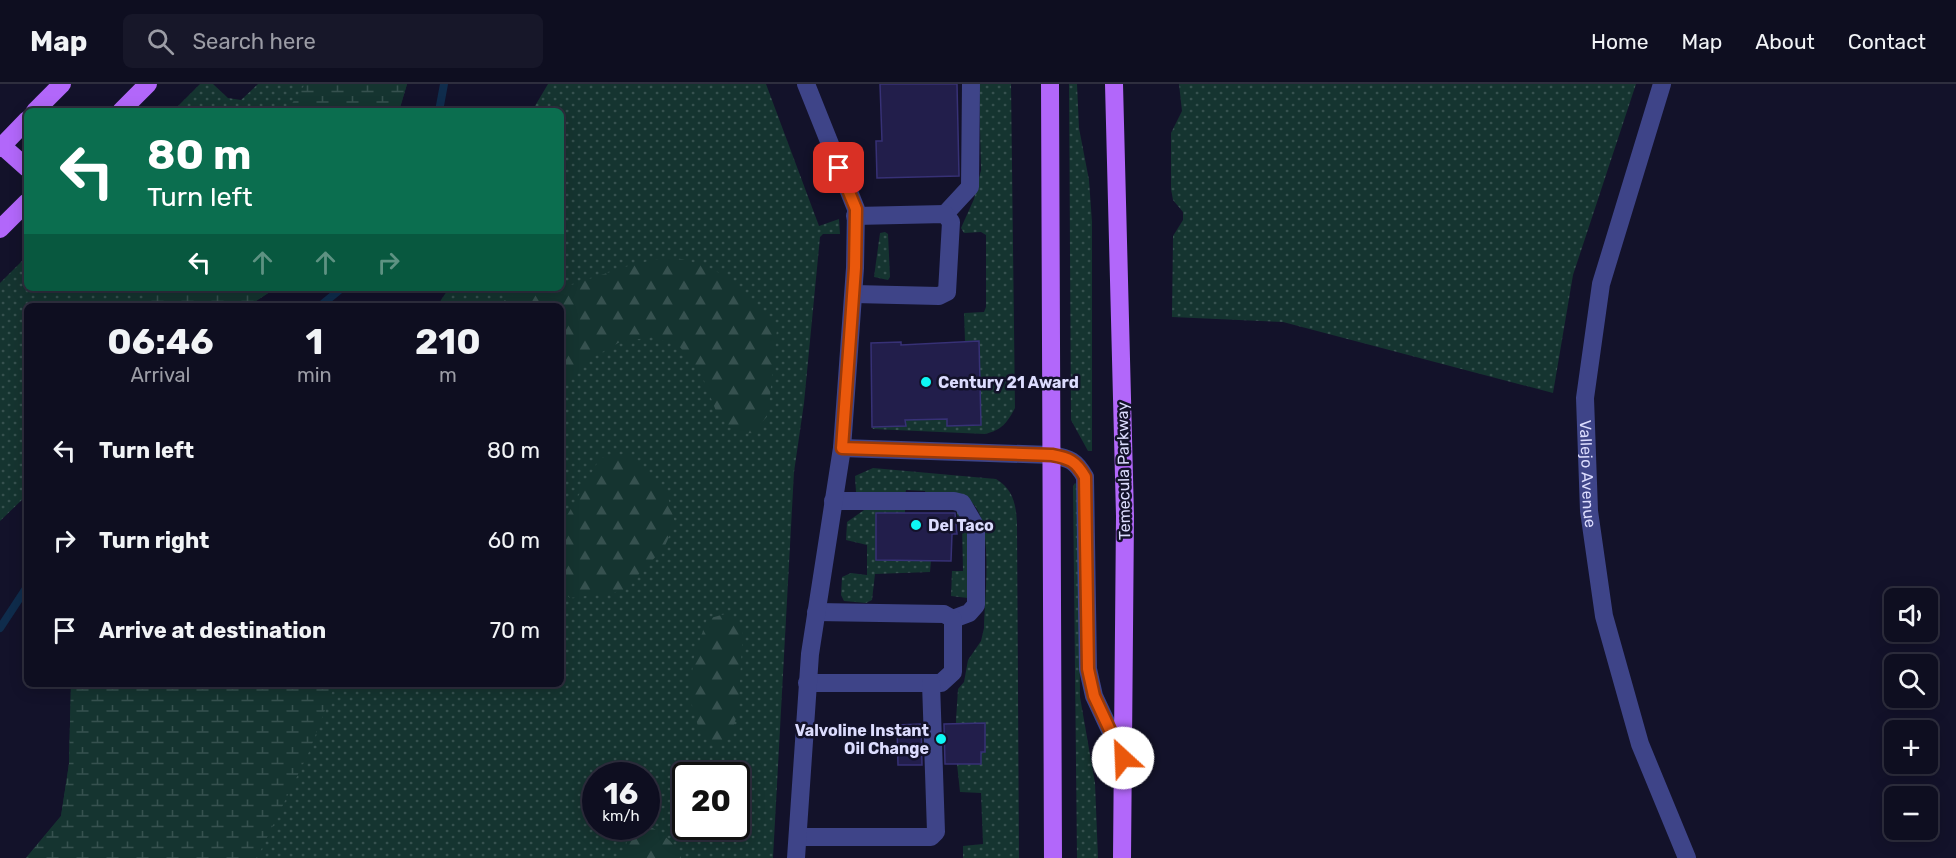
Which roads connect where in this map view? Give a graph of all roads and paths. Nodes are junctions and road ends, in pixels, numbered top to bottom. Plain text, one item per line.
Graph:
1 (62, 84) edge
2 (148, 84) edge
3 (806, 84) edge
4 (971, 84) edge
5 (1050, 84) edge
6 (1114, 84) edge
7 (1662, 84) edge
8 (38, 108) edge
9 (124, 108) edge
10 (24, 123) edge
11 (1, 146) edge
12 (24, 165) edge
13 (24, 205) edge
14 (945, 214) junction
15 (855, 216) junction
16 (0, 229) edge
17 (854, 294) junction
18 (842, 448) junction
19 (1052, 455) junction
20 (833, 501) junction
21 (816, 612) junction
22 (953, 620) junction
23 (807, 683) junction
24 (931, 683) junction
25 (1123, 758) junction
26 (798, 837) junction
27 (796, 858) edge
28 (1053, 858) edge
29 (1122, 858) edge
30 (1687, 858) edge

1 - 8 main road
2 - 9 main road
3 - 15 street
4 - 14 street
5 - 19 main road
6 - 25 main road, Temecula Parkway
7 - 30 street, Vallejo Avenue
10 - 11 main road
11 - 12 main road
13 - 16 main road
14 - 15 street
14 - 17 street
15 - 17 street
17 - 18 street
18 - 19 street
18 - 20 street
19 - 25 street
19 - 28 main road
20 - 21 street
20 - 22 street
21 - 22 street
21 - 23 street
22 - 24 street
23 - 24 street
23 - 26 street
24 - 26 street
25 - 29 main road, Temecula Parkway
26 - 27 street

